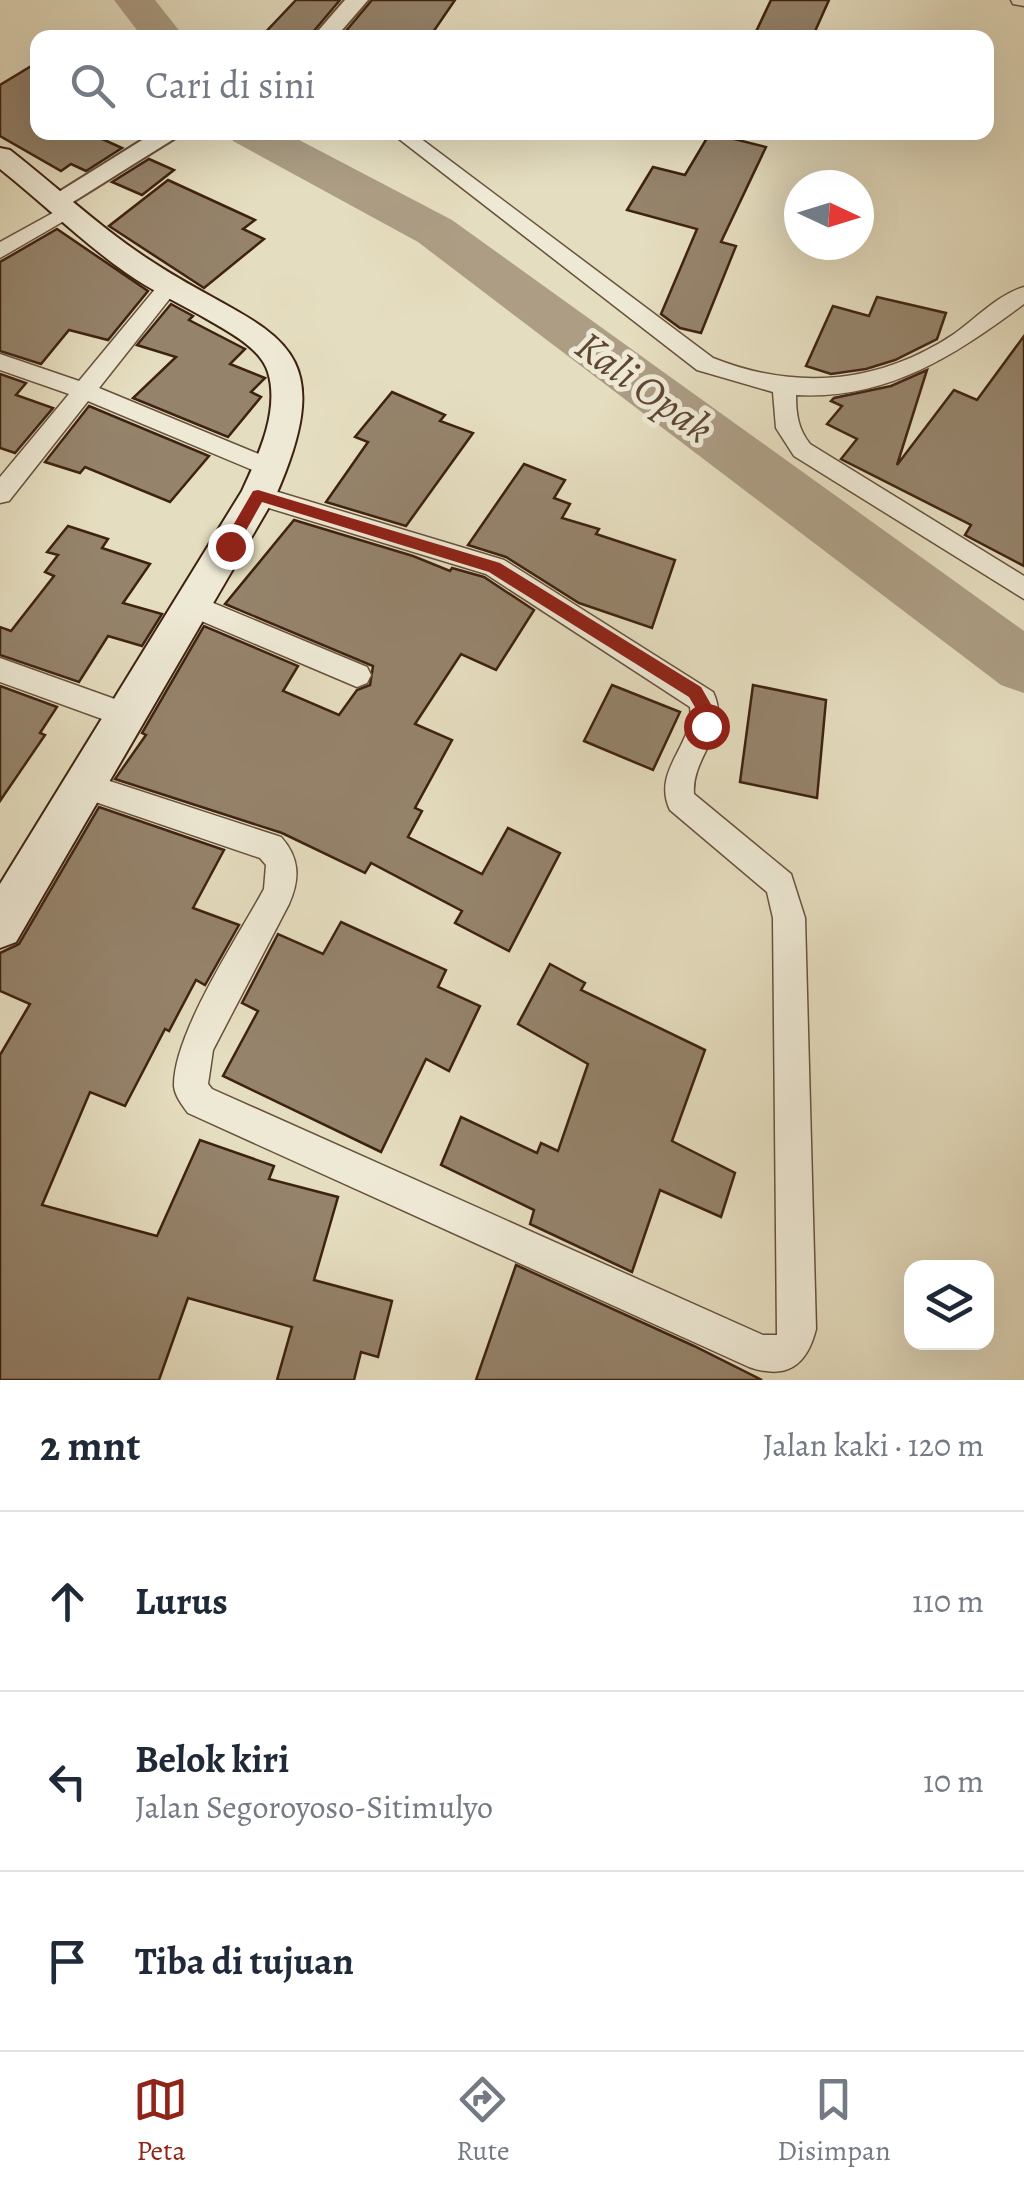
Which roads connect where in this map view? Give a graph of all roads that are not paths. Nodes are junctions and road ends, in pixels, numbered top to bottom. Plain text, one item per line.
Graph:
1 (357, 0) edge
2 (330, 30) edge
3 (160, 140) edge
4 (410, 140) edge
5 (0, 156) edge
6 (64, 205) junction
7 (0, 251) edge
8 (168, 287) junction
9 (1024, 294) edge
10 (0, 362) edge
11 (785, 388) junction
12 (85, 390) junction
13 (264, 482) junction
14 (0, 494) edge
15 (1024, 589) edge
16 (194, 606) junction
17 (0, 670) edge
18 (357, 675) dead end
19 (127, 716) junction
20 (82, 785) junction
21 (0, 926) edge

1 - 2 street
3 - 6 street
4 - 11 street
5 - 6 main road
6 - 7 street
6 - 8 main road
8 - 12 street
8 - 13 main road
9 - 11 street
10 - 12 street
11 - 15 street
12 - 13 street
12 - 14 street
13 - 16 main road
13 - 20 street
16 - 18 street
16 - 19 main road
17 - 19 street
19 - 20 main road
20 - 21 main road

